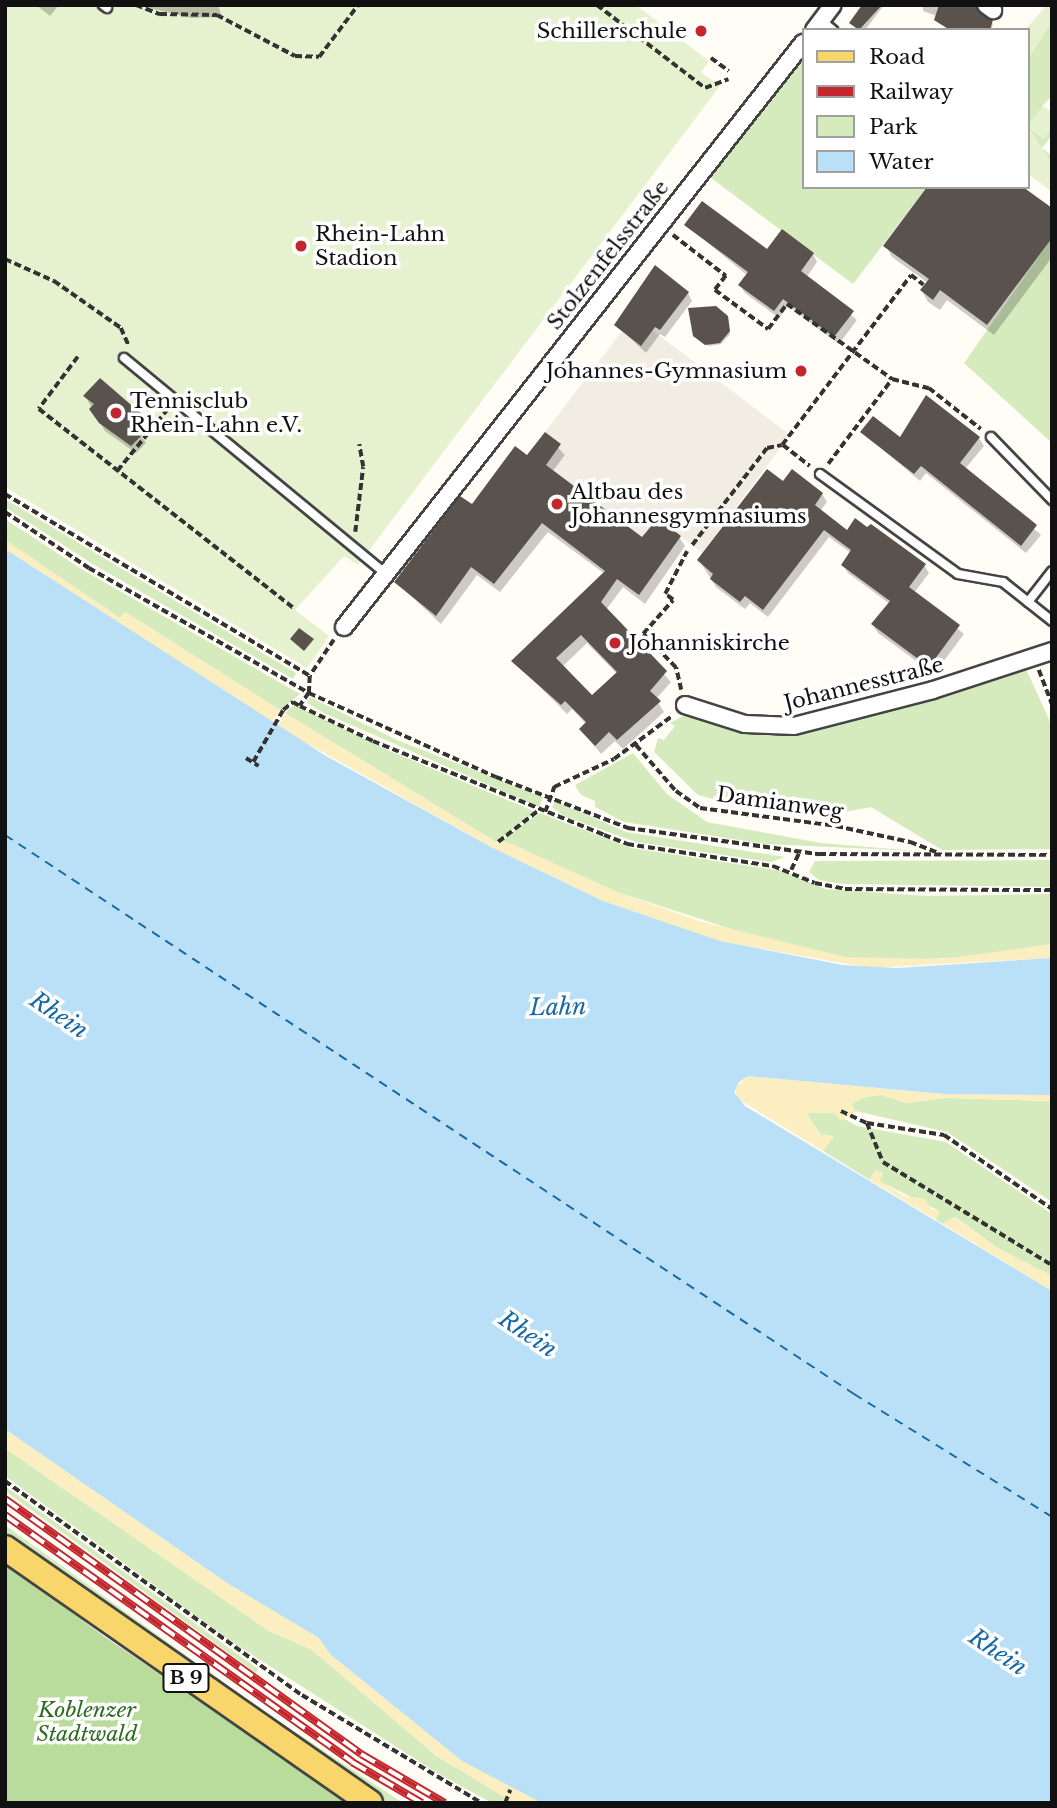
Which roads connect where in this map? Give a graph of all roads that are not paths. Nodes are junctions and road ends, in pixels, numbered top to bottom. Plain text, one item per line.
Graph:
1 (833, 5) edge
2 (823, 27) edge
3 (802, 44) edge
4 (128, 361) road end
5 (991, 437) road end
6 (820, 474) road end
7 (1052, 499) edge
8 (1052, 571) edge
9 (384, 572) junction
10 (1028, 603) junction
11 (1052, 621) edge
12 (344, 627) road end
13 (1052, 651) edge
14 (685, 705) road end
15 (5, 1548) edge
16 (370, 1803) edge

1 - 2 street
3 - 9 street, Stolzenfelsstraße
4 - 9 lane
5 - 7 lane
6 - 10 lane
8 - 10 lane
9 - 12 street, Stolzenfelsstraße
10 - 11 lane
13 - 14 street, Johannesstraße
15 - 16 main road, B 9

